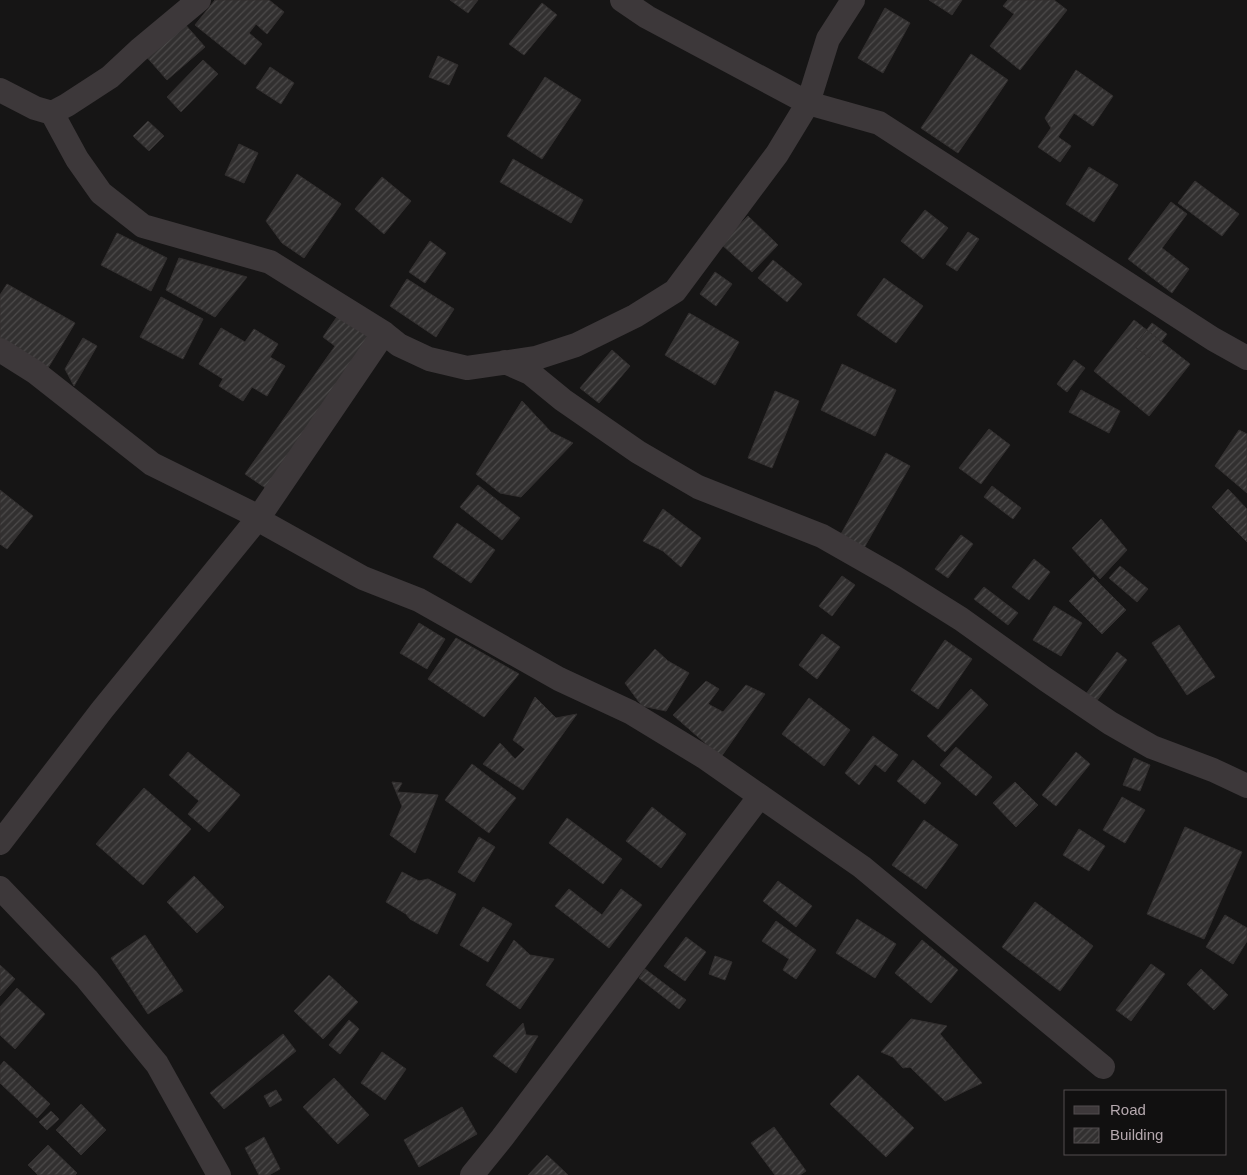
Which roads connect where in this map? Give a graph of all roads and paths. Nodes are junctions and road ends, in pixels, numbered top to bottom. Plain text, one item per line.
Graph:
1 (199, 0) edge
2 (622, 0) edge
3 (853, 0) edge
4 (0, 90) edge
5 (808, 103) junction
6 (52, 113) junction
7 (384, 332) junction
8 (0, 350) edge
9 (1246, 355) edge
10 (505, 362) junction
11 (259, 517) junction
12 (1247, 786) edge
13 (760, 796) junction
14 (0, 843) edge
15 (0, 888) edge
16 (1103, 1067) dead end
17 (219, 1175) edge
18 (472, 1175) edge

1 - 6 street
2 - 5 street
3 - 5 street
4 - 6 street
5 - 9 street
5 - 10 street
6 - 7 street
7 - 10 street
7 - 11 street
8 - 11 street
10 - 12 street
11 - 13 street
11 - 14 street
13 - 16 street
13 - 18 street
15 - 17 street

